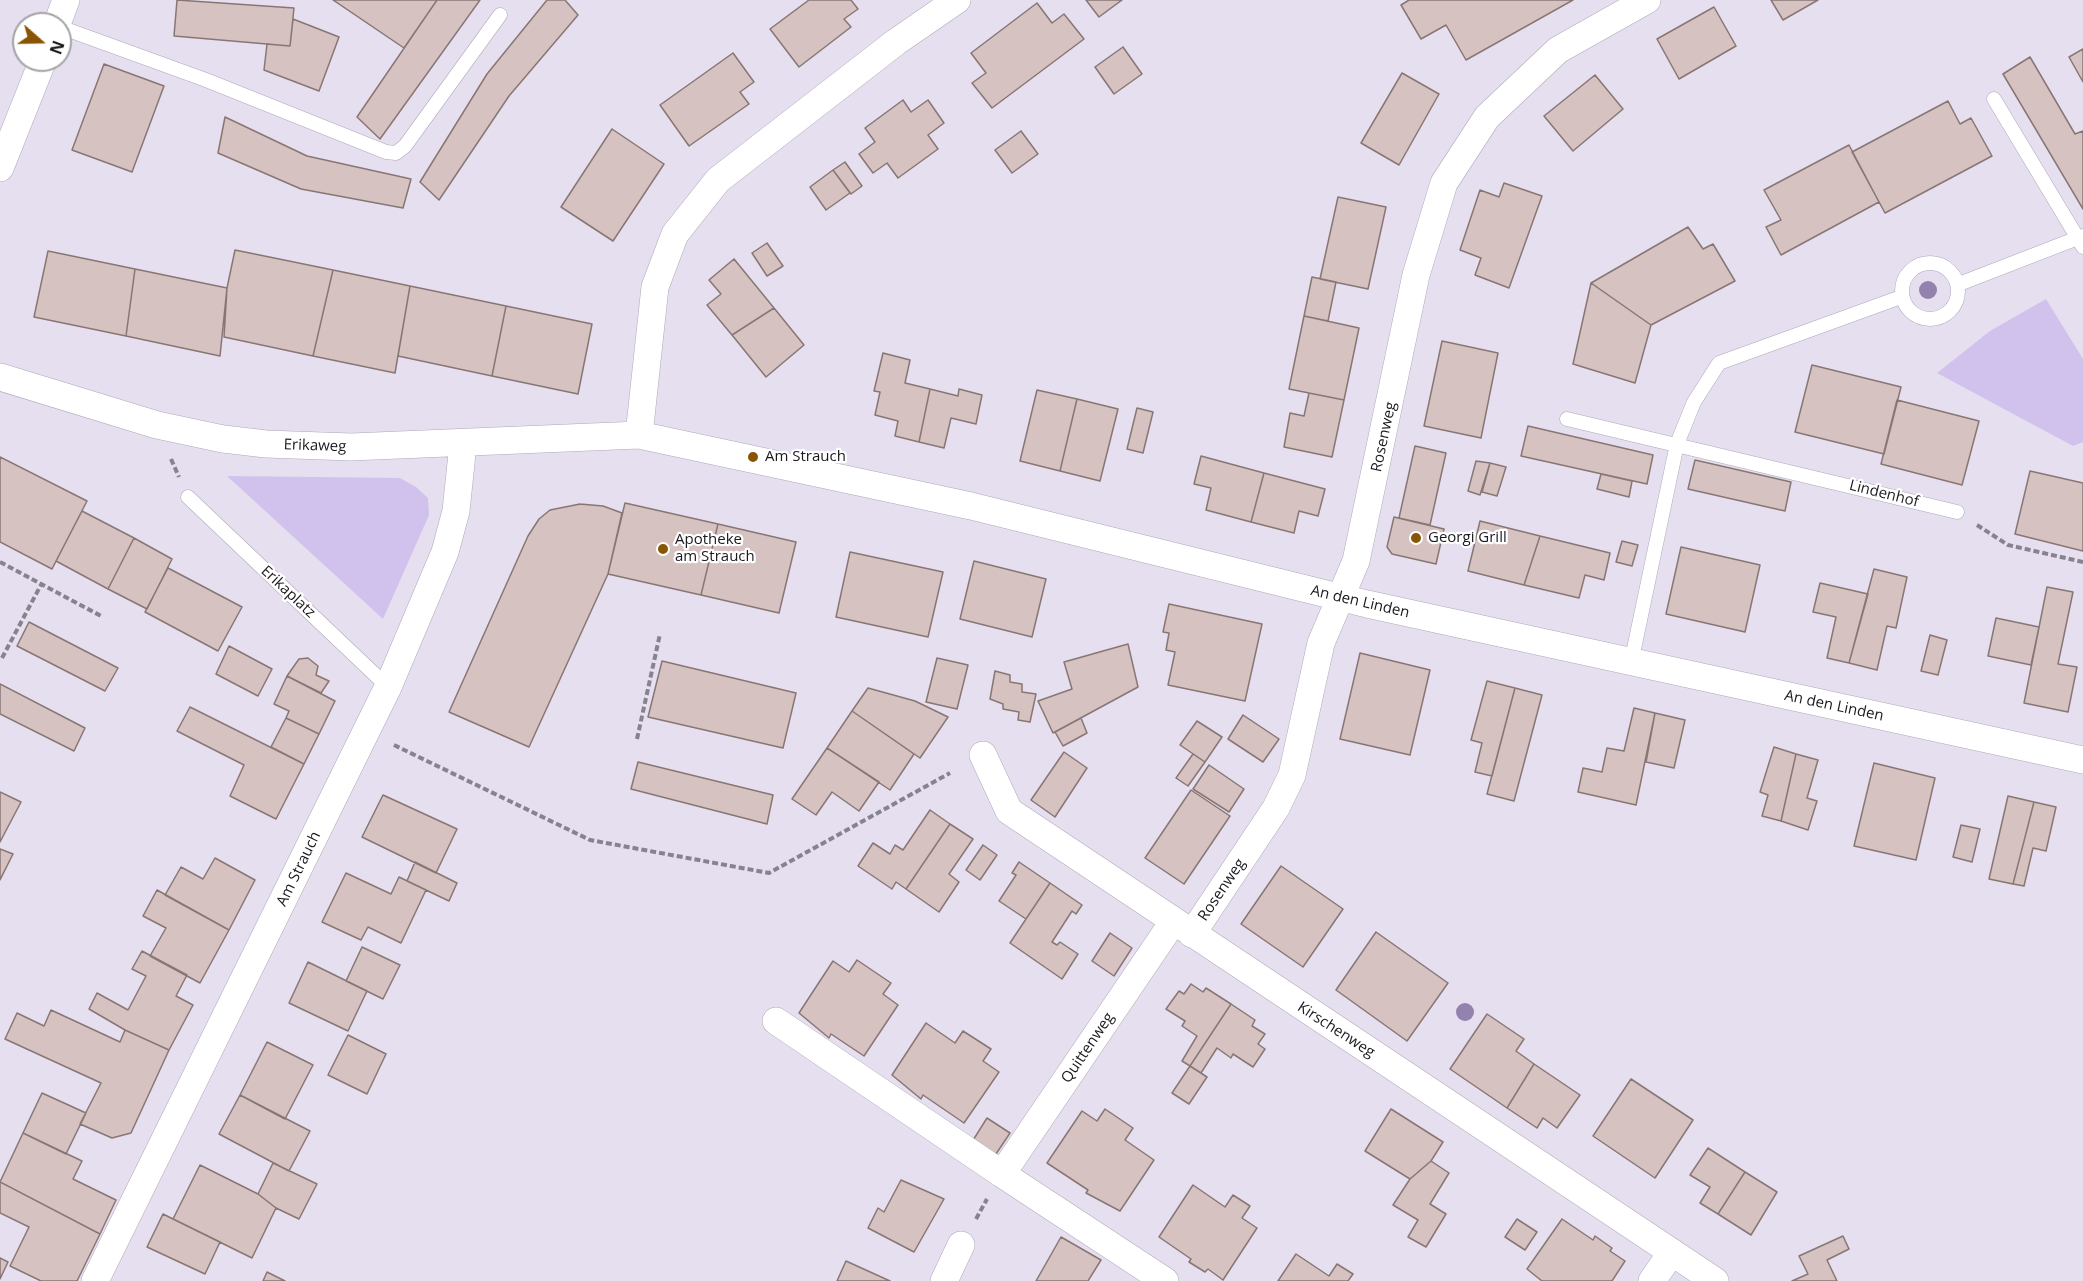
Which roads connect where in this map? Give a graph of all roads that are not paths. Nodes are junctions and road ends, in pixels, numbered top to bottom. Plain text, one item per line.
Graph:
1 (957, 0) edge
2 (1647, 0) edge
3 (500, 15) dead end
4 (72, 31) edge
5 (37, 72) edge
6 (1994, 99) dead end
7 (0, 168) edge
8 (2081, 241) edge
9 (1959, 284) junction
10 (1901, 297) junction
11 (0, 377) edge
12 (1567, 419) dead end
13 (639, 435) junction
14 (463, 444) junction
15 (1677, 444) junction
16 (188, 497) dead end
17 (1957, 512) road end
18 (1341, 597) junction
19 (1631, 663) junction
20 (388, 687) junction
21 (983, 755) dead end
22 (2083, 760) edge
23 (1182, 928) junction
24 (776, 1021) dead end
25 (1002, 1174) junction
26 (961, 1245) road end
27 (1672, 1252) junction
28 (95, 1281) edge
29 (944, 1281) edge
30 (1165, 1281) edge
31 (1652, 1281) edge
32 (1715, 1281) edge

1 - 13 street
2 - 18 street, Rosenweg
3 - 4 lane
5 - 7 street
6 - 8 lane
8 - 9 lane
9 - 10 lane
9 - 10 lane
10 - 15 lane
11 - 14 street, Erikaweg
12 - 15 lane, Lindenhof
13 - 14 street, Erikaweg
13 - 18 street, An den Linden
14 - 20 street, Am Strauch
15 - 17 lane, Lindenhof
15 - 19 lane
16 - 20 lane, Erikaplatz
18 - 19 street, An den Linden
18 - 23 street, Rosenweg
19 - 22 street, An den Linden
20 - 28 street, Am Strauch
21 - 23 street, Kirschenweg
23 - 25 street, Quittenweg
23 - 27 street, Kirschenweg
24 - 25 street
25 - 30 street
26 - 29 street
27 - 31 street
27 - 32 street, Kirschenweg

